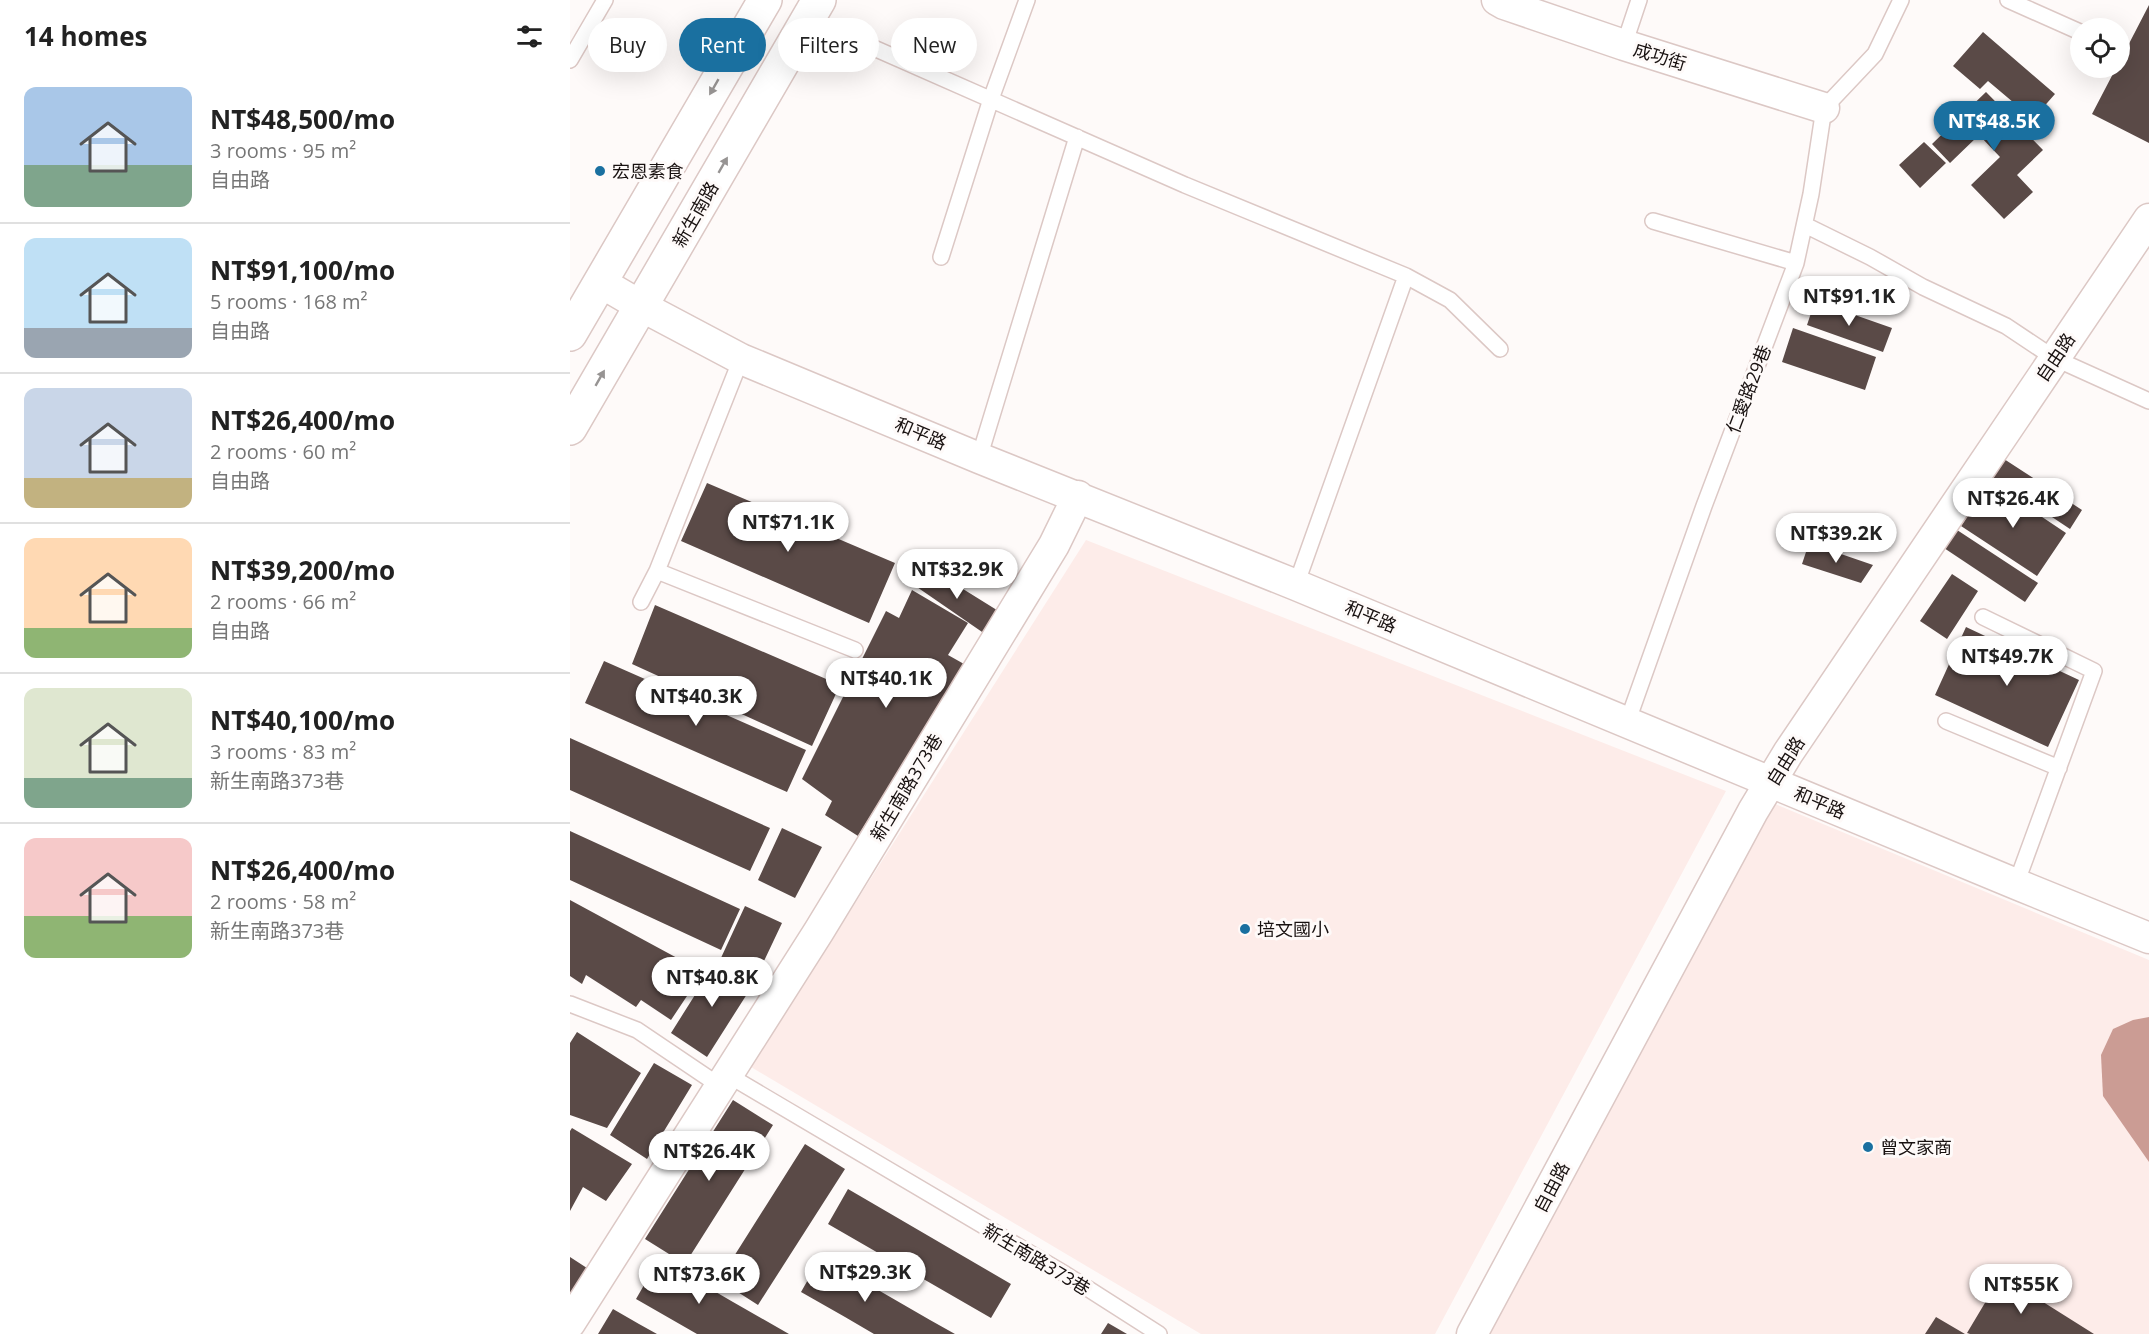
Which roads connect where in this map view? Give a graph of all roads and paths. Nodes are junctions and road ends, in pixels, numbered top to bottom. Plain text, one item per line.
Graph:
1 (605, 0) edge
2 (765, 0) edge
3 (1027, 0) edge
4 (1639, 0) edge
5 (1901, 0) edge
6 (2008, 0) edge
7 (1502, 1) edge
8 (814, 9) edge
9 (2070, 28) edge
10 (1624, 45) junction
11 (570, 60) edge
12 (991, 99) junction
13 (1824, 108) junction
14 (1077, 137) junction
15 (2149, 219) edge
16 (1653, 221) dead end
17 (1805, 225) junction
18 (941, 257) dead end
19 (1796, 263) junction
20 (1406, 276) junction
21 (600, 282) junction
22 (641, 306) junction
23 (570, 334) edge
24 (1500, 349) dead end
25 (741, 358) junction
26 (2054, 358) junction
27 (2149, 401) edge
28 (570, 428) edge
29 (979, 458) junction
30 (1078, 496) junction
31 (657, 571) junction
32 (1296, 585) junction
33 (641, 602) dead end
34 (1983, 617) dead end
35 (855, 650) dead end
36 (1946, 721) dead end
37 (1627, 723) junction
38 (2059, 768) junction
39 (1771, 782) junction
40 (2016, 884) junction
41 (2149, 938) edge
42 (570, 1004) edge
43 (724, 1080) junction
44 (570, 1323) edge
45 (1159, 1334) edge
46 (1472, 1334) edge

1 - 11 lane
2 -> 21 main road
3 - 12 lane
4 - 10 lane
5 - 13 lane
6 - 9 lane
7 - 10 street, 成功街
8 - 12 lane
22 -> 8 main road, 新生南路
10 - 13 street, 成功街
12 - 14 lane
12 - 18 lane
13 - 17 lane, 仁愛路29巷
14 - 20 lane
14 - 29 lane
15 - 26 street, 自由路
16 - 19 lane
17 - 19 lane, 仁愛路29巷
17 - 26 lane
19 - 37 lane, 仁愛路29巷
20 - 24 lane
20 - 32 lane
21 - 22 street, 和平路
21 - 23 main road
22 - 25 street, 和平路
28 -> 22 main road, 新生南路
25 - 29 street, 和平路
25 - 31 lane
26 - 27 lane
26 - 39 street, 自由路
29 - 30 street, 和平路
30 - 32 street, 和平路
30 - 43 street, 新生南路373巷
31 - 33 lane
31 - 35 lane
32 - 37 street, 和平路
34 - 38 lane
36 - 38 lane
37 - 39 street, 和平路
38 - 40 lane
39 - 40 street, 和平路
39 - 46 street, 自由路
40 - 41 street, 和平路
42 - 43 lane
43 - 44 street, 新生南路373巷
43 - 45 lane, 新生南路373巷

